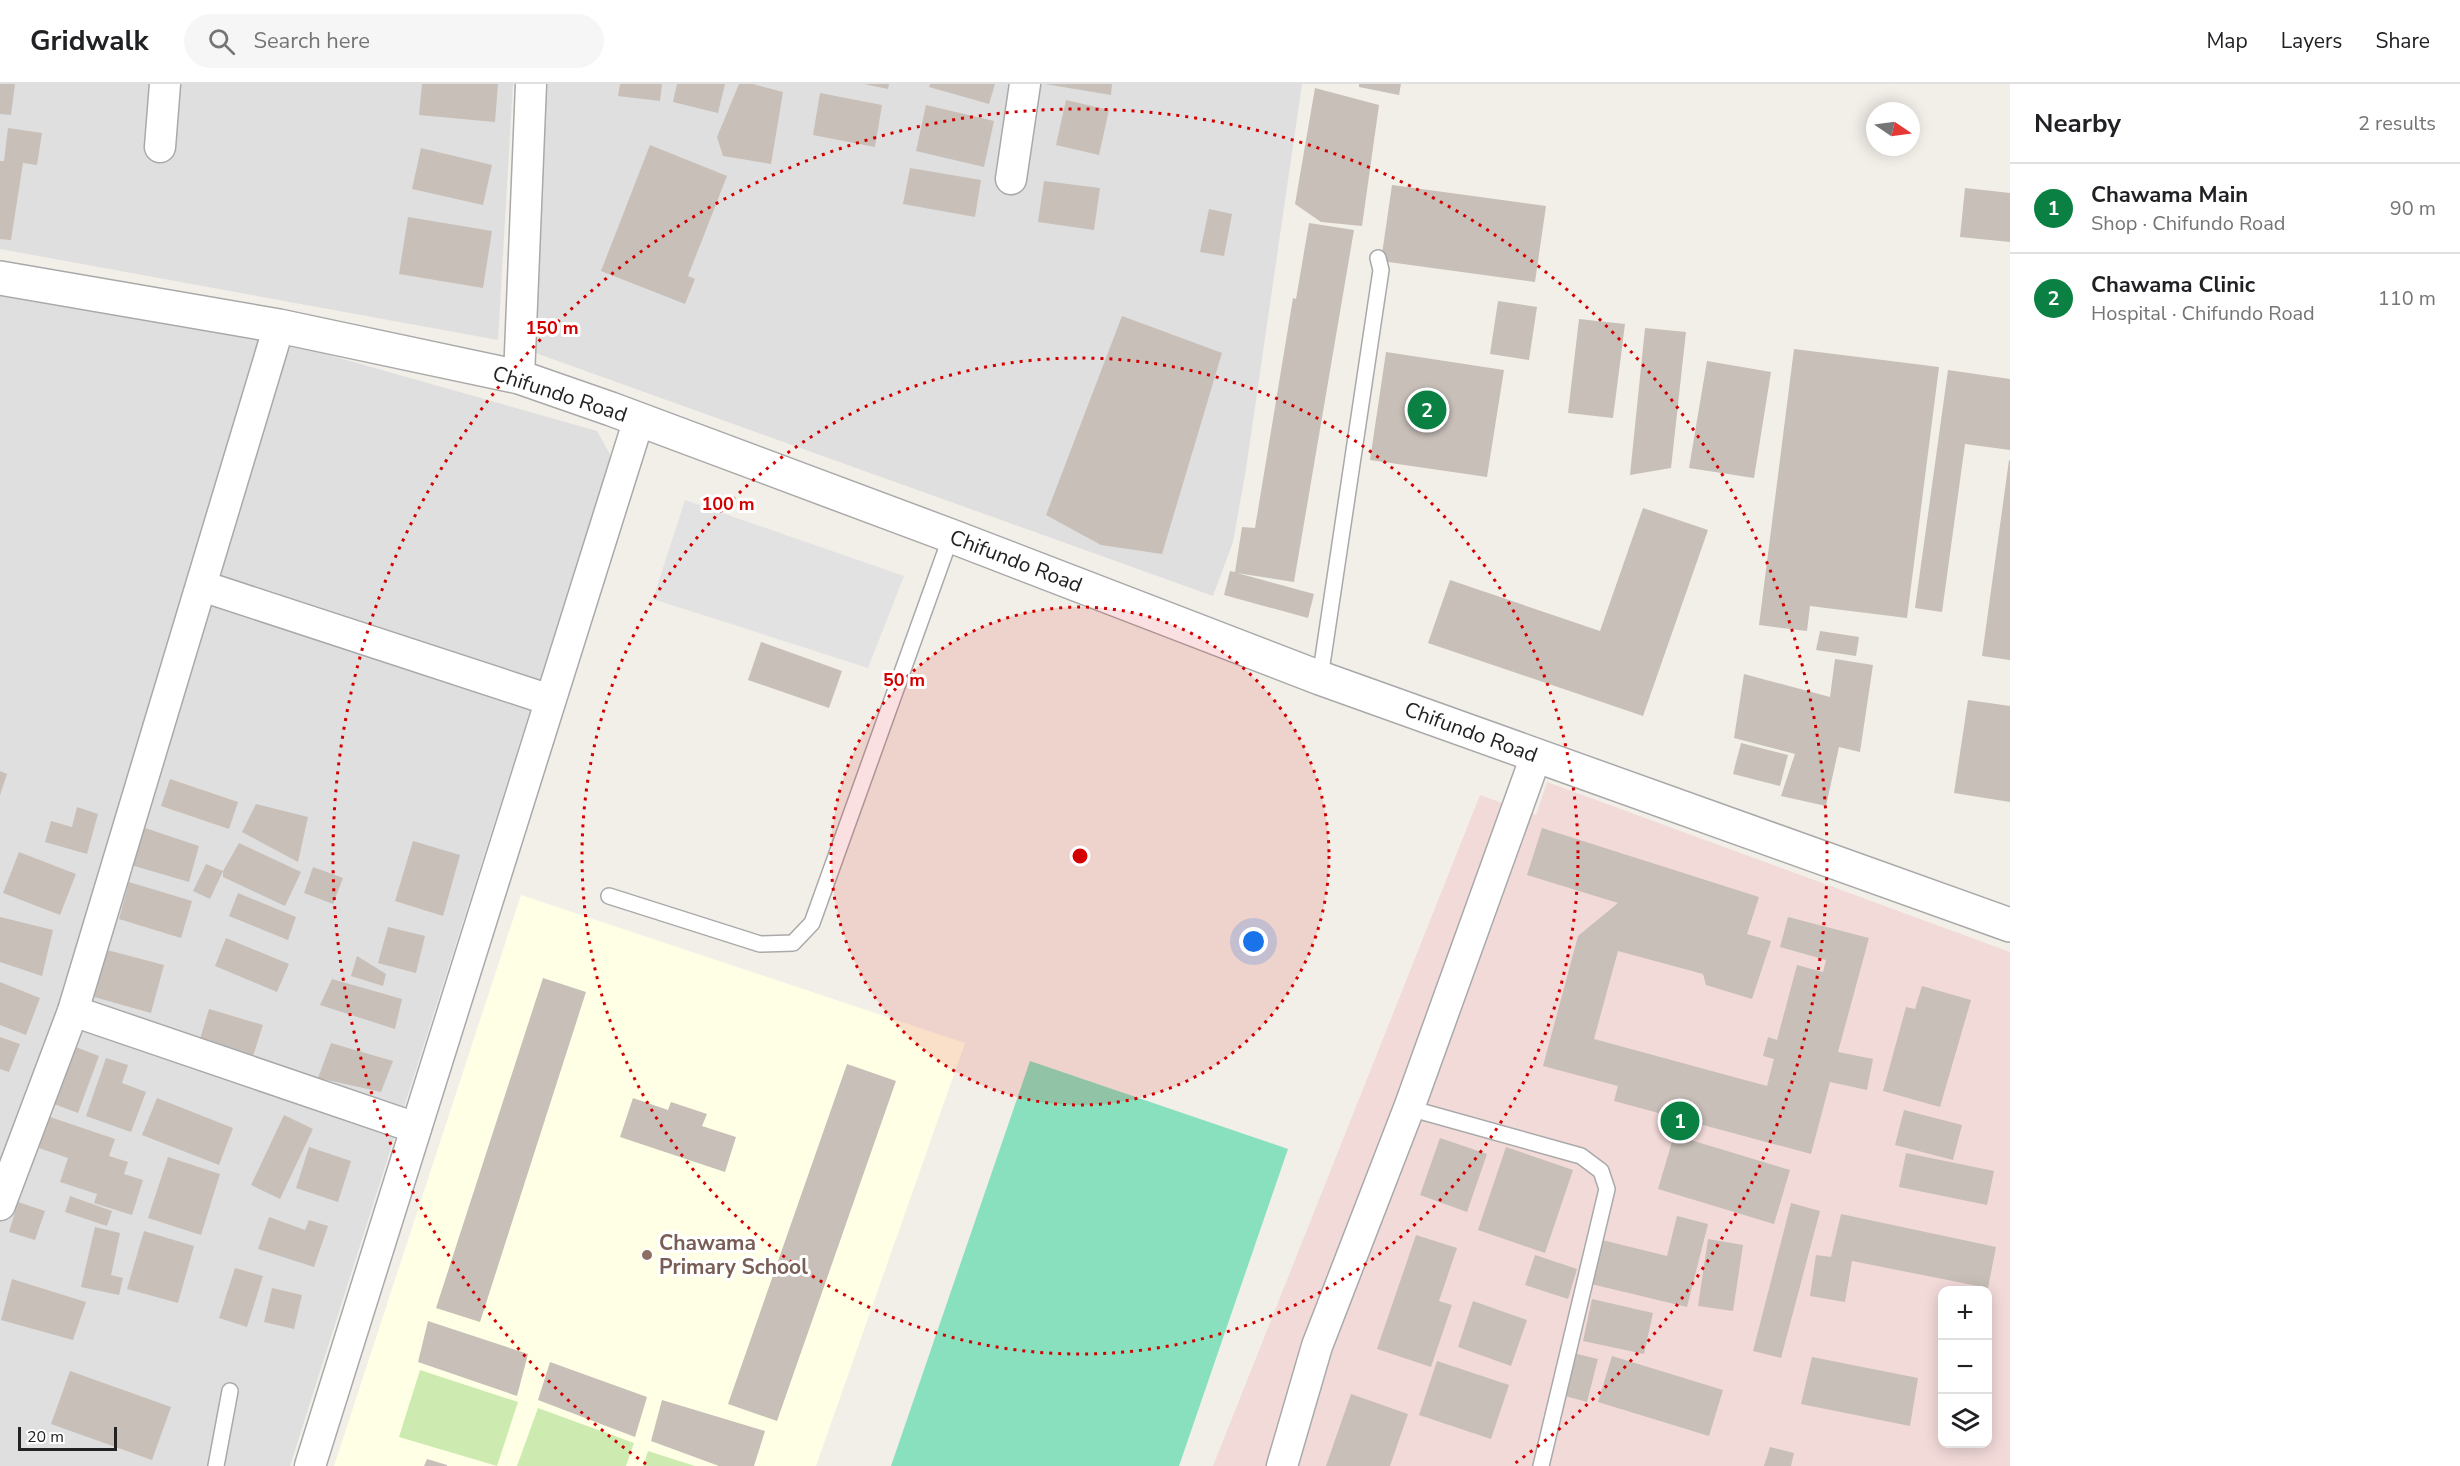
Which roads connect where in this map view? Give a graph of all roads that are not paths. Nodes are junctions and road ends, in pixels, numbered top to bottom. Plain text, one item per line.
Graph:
1 (165, 84) edge
2 (531, 84) edge
3 (1025, 84) edge
4 (160, 147) dead end
5 (1011, 179) dead end
6 (1378, 258) dead end
7 (0, 278) edge
8 (279, 326) junction
9 (519, 377) junction
10 (639, 419) junction
11 (951, 536) junction
12 (202, 586) junction
13 (1320, 678) junction
14 (550, 700) junction
15 (1536, 756) junction
16 (609, 896) dead end
17 (2010, 925) edge
18 (73, 1011) junction
19 (1409, 1108) junction
20 (416, 1128) junction
21 (0, 1205) edge
22 (230, 1390) dead end
23 (216, 1466) edge
24 (310, 1466) edge
25 (1282, 1466) edge
26 (1541, 1466) edge

1 - 4 street
2 - 9 street
3 - 5 street
6 - 13 lane
7 - 8 street, Chifundo Road
8 - 9 street, Chifundo Road
8 - 12 street
9 - 10 street, Chifundo Road
10 - 11 street, Chifundo Road
10 - 14 street
11 - 13 street, Chifundo Road
11 - 16 lane
12 - 14 street
12 - 18 street
13 - 15 street, Chifundo Road
14 - 20 street
15 - 17 street, Chifundo Road
15 - 19 street
18 - 20 street
18 - 21 street
19 - 25 street
19 - 26 lane
20 - 24 street
22 - 23 lane

